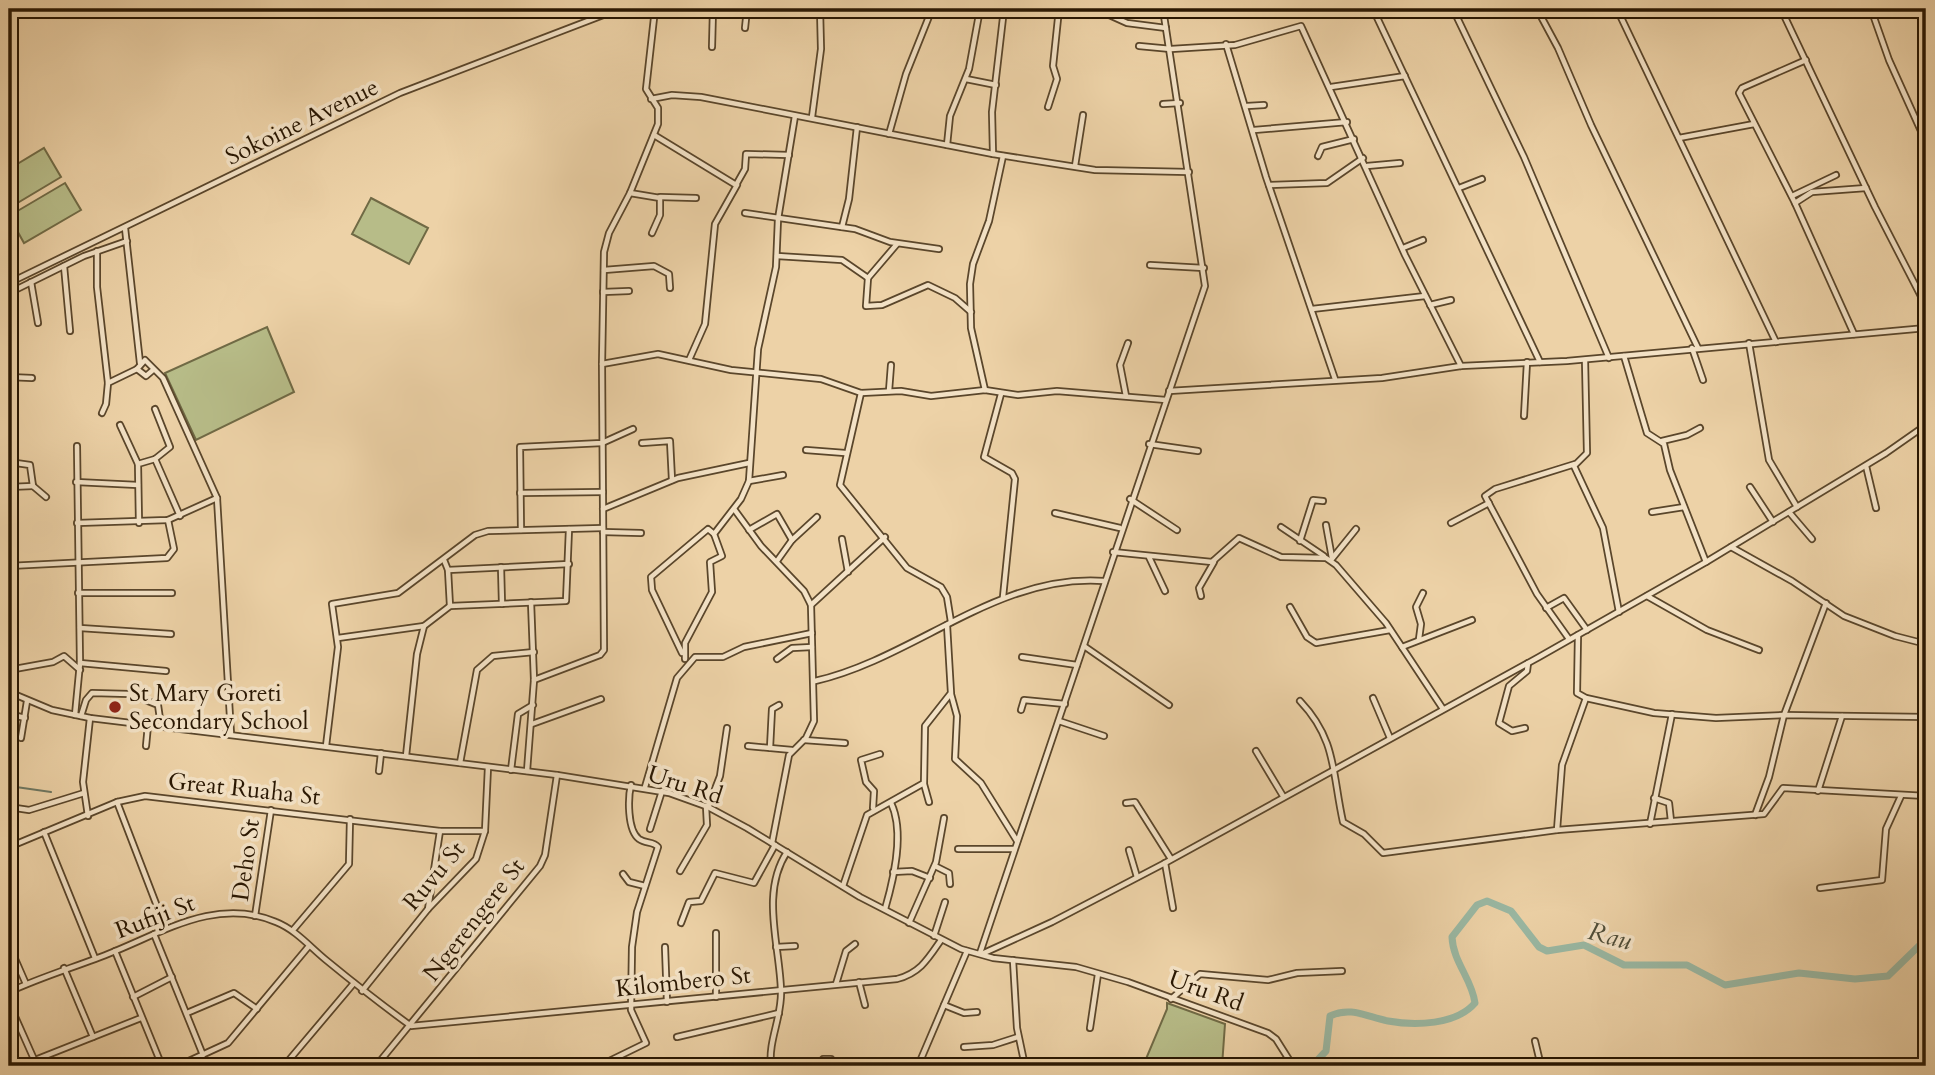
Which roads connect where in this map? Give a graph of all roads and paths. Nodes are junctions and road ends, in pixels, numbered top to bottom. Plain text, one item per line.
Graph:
1 (619, 9) edge
2 (655, 9) edge
3 (713, 9) edge
4 (747, 9) edge
5 (820, 9) edge
6 (932, 9) edge
7 (980, 9) edge
8 (1004, 9) edge
9 (1059, 9) edge
10 (1096, 9) edge
11 (1163, 9) edge
12 (1373, 9) edge
13 (1453, 9) edge
14 (1537, 9) edge
15 (1617, 9) edge
16 (1781, 9) edge
17 (1871, 9) edge
18 (601, 12) edge
19 (746, 28) dead end
20 (1166, 28) junction
21 (1226, 44) junction
22 (1139, 46) dead end
23 (712, 47) dead end
24 (1171, 49) junction
25 (1805, 60) junction
26 (1405, 76) junction
27 (966, 79) junction
28 (996, 85) junction
29 (1331, 87) junction
30 (651, 99) junction
31 (1180, 103) junction
32 (1163, 104) dead end
33 (1264, 105) dead end
34 (1247, 106) junction
35 (1048, 107) dead end
36 (795, 116) junction
37 (1083, 116) dead end
38 (812, 117) junction
39 (1347, 122) junction
40 (1755, 124) junction
41 (857, 127) junction
42 (1254, 130) junction
43 (889, 134) junction
44 (654, 135) junction
45 (1679, 138) junction
46 (1354, 139) junction
47 (1926, 142) edge
48 (947, 145) junction
49 (993, 154) junction
50 (789, 155) junction
51 (1003, 156) junction
52 (1318, 156) dead end
53 (1363, 158) junction
54 (1400, 163) dead end
55 (1075, 166) junction
56 (1367, 166) junction
57 (1189, 172) junction
58 (1836, 175) dead end
59 (1482, 179) dead end
60 (737, 185) junction
61 (1269, 185) junction
62 (1460, 188) junction
63 (1866, 188) junction
64 (630, 193) junction
65 (1791, 196) junction
66 (659, 197) junction
67 (696, 198) dead end
68 (1795, 203) junction
69 (745, 213) dead end
70 (778, 219) junction
71 (842, 227) junction
72 (125, 228) junction
73 (652, 233) dead end
74 (1423, 240) dead end
75 (127, 241) junction
76 (897, 244) junction
77 (939, 248) dead end
78 (1403, 248) junction
79 (97, 251) junction
80 (777, 256) junction
81 (1150, 265) dead end
82 (64, 266) junction
83 (1204, 268) junction
84 (604, 270) junction
85 (868, 278) junction
86 (31, 282) junction
87 (9, 284) edge
88 (670, 288) dead end
89 (629, 291) dead end
90 (603, 292) junction
91 (9, 293) edge
92 (1425, 296) junction
93 (1451, 300) dead end
94 (1430, 305) junction
95 (1926, 306) edge
96 (1312, 309) junction
97 (971, 313) junction
98 (38, 323) dead end
99 (1926, 328) edge
100 (70, 331) dead end
101 (1854, 334) junction
102 (1776, 342) junction
103 (1128, 344) dead end
104 (1749, 344) junction
105 (1695, 348) junction
106 (1624, 356) junction
107 (1609, 358) junction
108 (1586, 359) junction
109 (689, 360) junction
110 (1527, 362) junction
111 (1540, 362) junction
112 (141, 364) junction
113 (601, 364) junction
114 (891, 365) dead end
115 (1461, 366) junction
116 (153, 370) junction
117 (756, 371) junction
118 (9, 377) edge
119 (32, 378) dead end
120 (1335, 379) junction
121 (1703, 380) dead end
122 (108, 383) junction
123 (985, 390) junction
124 (889, 391) junction
125 (1169, 391) junction
126 (861, 393) junction
127 (1001, 394) junction
128 (1126, 396) junction
129 (1166, 400) junction
130 (155, 409) dead end
131 (102, 413) dead end
132 (1524, 416) dead end
133 (120, 425) dead end
134 (1926, 425) edge
135 (1700, 428) dead end
136 (633, 429) dead end
137 (1662, 441) junction
138 (602, 443) junction
139 (642, 443) dead end
140 (1149, 444) junction
141 (77, 446) dead end
142 (806, 450) dead end
143 (1198, 451) dead end
144 (845, 453) junction
145 (155, 459) junction
146 (9, 462) edge
147 (749, 463) junction
148 (138, 464) junction
149 (1575, 464) junction
150 (1866, 466) junction
151 (783, 475) dead end
152 (673, 480) junction
153 (749, 481) junction
154 (76, 482) junction
155 (138, 485) junction
156 (33, 486) junction
157 (9, 487) edge
158 (1749, 487) dead end
159 (520, 492) junction
160 (603, 492) junction
161 (46, 498) dead end
162 (217, 498) junction
163 (1130, 499) junction
164 (1323, 501) dead end
165 (1489, 503) junction
166 (1797, 507) junction
167 (734, 508) junction
168 (1684, 508) junction
169 (1876, 508) dead end
170 (603, 509) junction
171 (1653, 512) dead end
172 (1789, 512) junction
173 (1055, 513) dead end
174 (180, 516) junction
175 (817, 517) dead end
176 (168, 520) junction
177 (1773, 522) junction
178 (78, 523) junction
179 (139, 523) junction
180 (1451, 523) dead end
181 (1326, 525) dead end
182 (1281, 527) dead end
183 (1121, 528) junction
184 (569, 529) junction
185 (1356, 529) dead end
186 (520, 530) junction
187 (603, 530) junction
188 (749, 530) junction
189 (1177, 530) dead end
190 (641, 533) dead end
191 (714, 534) junction
192 (885, 537) junction
193 (842, 539) dead end
194 (1812, 539) dead end
195 (792, 540) junction
196 (1300, 541) junction
197 (1731, 547) junction
198 (1113, 551) junction
199 (1148, 556) junction
200 (1330, 559) junction
201 (444, 560) junction
202 (77, 562) junction
203 (777, 562) junction
204 (1214, 562) junction
205 (1706, 562) junction
206 (569, 564) junction
207 (9, 566) edge
208 (502, 567) junction
209 (448, 570) junction
210 (848, 572) junction
211 (1104, 581) junction
212 (1165, 591) dead end
213 (79, 593) junction
214 (172, 593) dead end
215 (1423, 593) dead end
216 (1201, 596) dead end
217 (1647, 596) junction
218 (1003, 597) junction
219 (531, 602) junction
220 (1826, 603) junction
221 (502, 604) junction
222 (811, 605) junction
223 (450, 606) junction
224 (1290, 607) dead end
225 (1546, 608) junction
226 (1619, 612) junction
227 (1472, 620) dead end
228 (949, 624) junction
229 (424, 626) junction
230 (79, 628) junction
231 (1390, 630) junction
232 (1587, 630) junction
233 (812, 633) junction
234 (170, 634) dead end
235 (1578, 635) junction
236 (338, 638) junction
237 (9, 639) edge
238 (1419, 639) junction
239 (1569, 639) junction
240 (1926, 645) edge
241 (1084, 646) junction
242 (812, 647) junction
243 (1402, 647) junction
244 (1759, 650) dead end
245 (534, 652) junction
246 (1022, 657) dead end
247 (777, 659) dead end
248 (9, 660) edge
249 (686, 661) junction
250 (80, 663) junction
251 (1528, 663) junction
252 (1077, 665) junction
253 (9, 670) edge
254 (80, 670) junction
255 (166, 671) dead end
256 (534, 680) junction
257 (814, 681) junction
258 (9, 692) edge
259 (951, 694) junction
260 (1373, 698) dead end
261 (1586, 698) junction
262 (601, 699) dead end
263 (27, 701) junction
264 (1300, 701) dead end
265 (1065, 704) junction
266 (533, 705) junction
267 (779, 705) dead end
268 (1169, 705) dead end
269 (1443, 709) junction
270 (1021, 710) dead end
271 (9, 714) edge
272 (1672, 714) junction
273 (1784, 715) junction
274 (78, 716) junction
275 (1842, 716) junction
276 (1926, 717) edge
277 (25, 718) junction
278 (90, 718) junction
279 (1059, 721) junction
280 (532, 724) junction
281 (148, 725) junction
282 (161, 726) junction
283 (727, 728) dead end
284 (1525, 728) dead end
285 (231, 734) junction
286 (1104, 736) dead end
287 (21, 737) dead end
288 (1390, 738) junction
289 (804, 740) junction
290 (845, 743) dead end
291 (146, 746) dead end
292 (748, 746) dead end
293 (326, 747) junction
294 (770, 748) junction
295 (793, 751) junction
296 (1256, 751) dead end
297 (381, 753) junction
298 (880, 754) dead end
299 (406, 756) junction
300 (460, 764) junction
301 (488, 767) junction
302 (1336, 768) junction
303 (511, 770) junction
304 (379, 771) dead end
305 (527, 771) junction
306 (557, 775) junction
307 (924, 783) junction
308 (631, 785) junction
309 (645, 788) junction
310 (662, 791) junction
311 (1818, 791) junction
312 (84, 793) junction
313 (1283, 796) junction
314 (1901, 796) junction
315 (1926, 796) edge
316 (1654, 798) junction
317 (929, 802) dead end
318 (117, 803) junction
319 (891, 803) junction
320 (1126, 803) dead end
321 (707, 806) junction
322 (9, 807) edge
323 (873, 808) junction
324 (271, 810) junction
325 (1755, 815) junction
326 (88, 816) junction
327 (944, 818) dead end
328 (351, 819) junction
329 (1671, 821) junction
330 (1650, 824) junction
331 (650, 829) dead end
332 (1557, 830) junction
333 (440, 831) junction
334 (485, 831) junction
335 (44, 832) junction
336 (1017, 841) junction
337 (773, 844) junction
338 (9, 847) edge
339 (958, 849) dead end
340 (1014, 849) junction
341 (1129, 850) dead end
342 (787, 852) junction
343 (1171, 859) junction
344 (1165, 863) junction
345 (935, 866) junction
346 (680, 871) dead end
347 (893, 872) junction
348 (623, 874) dead end
349 (930, 877) junction
350 (1137, 877) junction
351 (950, 884) dead end
352 (645, 886) junction
353 (843, 887) junction
354 (1820, 888) dead end
355 (945, 902) dead end
356 (1173, 908) dead end
357 (428, 909) junction
358 (885, 909) junction
359 (255, 916) junction
360 (681, 923) dead end
361 (909, 923) junction
362 (165, 928) junction
363 (293, 930) junction
364 (716, 933) dead end
365 (154, 934) junction
366 (934, 936) junction
367 (941, 940) junction
368 (855, 944) dead end
369 (9, 945) edge
370 (309, 946) junction
371 (795, 946) dead end
372 (665, 947) dead end
373 (776, 947) junction
374 (967, 950) junction
375 (115, 951) junction
376 (981, 953) junction
377 (95, 958) junction
378 (1013, 960) junction
379 (64, 968) junction
380 (1342, 971) dead end
381 (1098, 974) junction
382 (172, 977) junction
383 (859, 982) junction
384 (26, 984) junction
385 (354, 984) junction
386 (836, 984) junction
387 (781, 990) junction
388 (362, 991) junction
389 (9, 992) edge
390 (716, 997) junction
391 (133, 998) junction
392 (1171, 999) junction
393 (667, 1002) junction
394 (9, 1003) edge
395 (864, 1005) dead end
396 (944, 1005) junction
397 (632, 1006) junction
398 (257, 1010) junction
399 (977, 1012) dead end
400 (187, 1013) junction
401 (779, 1013) junction
402 (141, 1018) junction
403 (411, 1026) junction
404 (1090, 1028) dead end
405 (93, 1037) junction
406 (677, 1037) dead end
407 (1018, 1037) junction
408 (1535, 1041) dead end
409 (964, 1047) dead end
410 (203, 1055) junction
411 (831, 1059) dead end
412 (34, 1060) junction
413 (603, 1064) dead end
414 (37, 1066) edge
415 (162, 1066) edge
416 (178, 1066) edge
417 (284, 1066) edge
418 (379, 1066) edge
419 (771, 1066) edge
420 (817, 1066) edge
421 (918, 1066) edge
422 (1025, 1066) edge
423 (1293, 1066) edge
424 (1541, 1066) edge

1 - 18 street, Sokoine Avenue
2 - 30 street
3 - 23 street
4 - 19 street
5 - 38 street
6 - 43 street
7 - 27 street
8 - 28 street
9 - 35 street
10 - 20 street
11 - 20 street
12 - 26 street
13 - 107 street
14 - 105 street
15 - 45 street
16 - 25 street
17 - 47 street
18 - 72 street, Sokoine Avenue
20 - 24 street
21 - 24 street
21 - 29 street
21 - 34 street
22 - 24 street
24 - 31 street
25 - 40 street
25 - 63 street
26 - 29 street
26 - 62 street
27 - 28 street
27 - 48 street
28 - 49 street
29 - 39 street
30 - 36 street
30 - 44 street
31 - 32 street
31 - 57 street
33 - 34 street
34 - 42 street
36 - 38 street
36 - 50 street
37 - 55 street
38 - 41 street
39 - 42 street
39 - 46 street
40 - 45 street
40 - 65 street
41 - 43 street
41 - 71 street
42 - 61 street
43 - 48 street
44 - 60 street
44 - 64 street
45 - 102 street
46 - 52 street
46 - 53 street
48 - 49 street
49 - 51 street
50 - 60 street
50 - 70 street
51 - 55 street
51 - 97 street
53 - 56 street
53 - 61 street
54 - 56 street
55 - 57 street
56 - 78 street
57 - 83 street
58 - 65 street
59 - 62 street
60 - 109 street
61 - 96 street
62 - 111 street
63 - 68 street
63 - 95 street
64 - 66 street
64 - 84 street
65 - 68 street
66 - 67 street
66 - 73 street
68 - 101 street
69 - 70 street
70 - 71 street
70 - 80 street
71 - 76 street
72 - 75 street
72 - 87 street, Sokoine Avenue
74 - 78 street
75 - 79 street
75 - 112 street
76 - 77 street
76 - 85 street
78 - 92 street
79 - 82 street
79 - 122 street
80 - 85 street
80 - 117 street
81 - 83 street
82 - 86 street
82 - 100 street
83 - 125 street
84 - 88 street
84 - 90 street
85 - 97 street
86 - 91 street
86 - 98 street
89 - 90 street
90 - 113 street
92 - 94 street
92 - 96 street
93 - 94 street
94 - 115 street
96 - 120 street
97 - 123 street
99 - 101 street
101 - 102 street
102 - 104 street
103 - 128 street
104 - 105 street
104 - 166 street
105 - 106 street
105 - 121 street
106 - 107 street
106 - 137 street
107 - 108 street
108 - 111 street
108 - 149 street
109 - 113 street
109 - 117 street
110 - 111 street
110 - 115 street
110 - 132 street
112 - 116 street
112 - 116 street
112 - 122 street
113 - 138 street
114 - 124 street
115 - 120 street
116 - 162 street
117 - 126 street
117 - 147 street
118 - 119 street
120 - 125 street
122 - 131 street
123 - 124 street
123 - 127 street
124 - 126 street
125 - 129 street
126 - 144 street
127 - 128 street
127 - 218 street
128 - 129 street
129 - 140 street
130 - 145 street
133 - 148 street
134 - 150 street
135 - 137 street
136 - 138 street
137 - 168 street
138 - 159 street
138 - 160 street
139 - 152 street
140 - 143 street
140 - 163 street
141 - 154 street
142 - 144 street
144 - 192 street
145 - 148 street
145 - 174 street
146 - 156 street
147 - 152 street
147 - 153 street
148 - 155 street
149 - 165 street
149 - 226 street
150 - 166 street
150 - 169 street
151 - 153 street
152 - 170 street
153 - 167 street
154 - 155 street
154 - 178 street
155 - 179 street
156 - 157 street
156 - 161 street
158 - 177 street
159 - 160 street
159 - 186 street
160 - 170 street
162 - 174 street
162 - 285 street
163 - 183 street
163 - 189 street
164 - 196 street
165 - 180 street
165 - 225 street
166 - 172 street
167 - 188 street
167 - 191 street
168 - 171 street
168 - 205 street
170 - 187 street
172 - 177 street
172 - 194 street
173 - 183 street
174 - 176 street
175 - 195 street
176 - 179 street
176 - 202 street
177 - 197 street
178 - 179 street
178 - 202 street
181 - 200 street
182 - 196 street
183 - 198 street
184 - 186 street
184 - 187 street
184 - 206 street
185 - 200 street
186 - 201 street
187 - 190 street
187 - 256 street
188 - 195 street
188 - 203 street
191 - 249 street
191 - 249 street
192 - 210 street
192 - 228 street
193 - 210 street
195 - 203 street
196 - 200 street
197 - 205 street
197 - 220 street
198 - 199 street
198 - 211 street
199 - 204 street
199 - 212 street
200 - 204 street
200 - 231 street
201 - 209 street
201 - 236 street
202 - 207 street
202 - 213 street
203 - 222 street
204 - 216 street
205 - 217 street
206 - 208 street
206 - 219 street
208 - 209 street
208 - 221 street
209 - 223 street
210 - 222 street
211 - 218 street
211 - 241 street
213 - 214 street
213 - 230 street
215 - 238 street
217 - 226 street
217 - 244 street
218 - 228 street
219 - 221 street
219 - 245 street
220 - 240 street
220 - 273 street
221 - 223 street
222 - 233 street
223 - 229 street
224 - 231 street
225 - 232 street
225 - 239 street
226 - 232 street
227 - 238 street
228 - 257 street
228 - 259 street
229 - 236 street
229 - 299 street
230 - 234 street
230 - 250 street
231 - 243 street
232 - 235 street
233 - 242 street
233 - 249 street
235 - 239 street
235 - 261 street
236 - 293 street
237 - 248 street
238 - 243 street
239 - 251 street
241 - 252 street
241 - 268 street
242 - 247 street
242 - 257 street
243 - 269 street
245 - 256 street
245 - 300 street
246 - 252 street
249 - 309 street
250 - 254 street
250 - 255 street
251 - 269 street
251 - 284 street
252 - 265 street
253 - 254 street
254 - 274 street
256 - 266 street
257 - 289 street
258 - 263 street, Uru Rd
259 - 307 street
259 - 336 street
260 - 288 street
261 - 272 street
261 - 332 street
262 - 280 street
263 - 274 street, Uru Rd
263 - 277 street
264 - 302 street
265 - 270 street
265 - 279 street
266 - 280 street
266 - 303 street
267 - 294 street
269 - 288 street
271 - 277 street
272 - 273 street
272 - 316 street
273 - 275 street
273 - 325 street
274 - 278 street, Uru Rd
274 - 282 street
275 - 276 street
275 - 311 street
277 - 287 street
278 - 281 street, Uru Rd
278 - 312 street
279 - 286 street
279 - 336 street
280 - 305 street
281 - 282 street, Uru Rd
281 - 291 street
282 - 285 street, Uru Rd
283 - 321 street
285 - 293 street, Uru Rd
288 - 302 street
289 - 290 street
289 - 295 street
292 - 294 street
293 - 297 street, Uru Rd
294 - 295 street
295 - 337 street
296 - 313 street
297 - 299 street, Uru Rd
297 - 304 street
298 - 323 street
299 - 300 street, Uru Rd
300 - 301 street, Uru Rd
301 - 303 street, Uru Rd
301 - 334 street, Ruvu St
302 - 313 street
302 - 332 street
303 - 305 street, Uru Rd
305 - 306 street, Uru Rd
306 - 308 street, Uru Rd
306 - 403 street, Ngerengere St
307 - 317 street
307 - 319 street
308 - 309 street, Uru Rd
308 - 352 street
309 - 310 street, Uru Rd
310 - 321 street, Uru Rd
310 - 331 street
311 - 314 street
311 - 325 street
312 - 322 street
312 - 326 street
313 - 343 street
314 - 315 street
314 - 354 street
316 - 329 street
316 - 330 street
318 - 324 street, Great Ruaha St
318 - 326 street, Great Ruaha St
318 - 362 street
319 - 323 street
319 - 347 street
320 - 343 street
321 - 337 street, Uru Rd
321 - 346 street
323 - 353 street
324 - 328 street, Great Ruaha St
324 - 359 street, Deho St
325 - 329 street
326 - 335 street, Great Ruaha St
327 - 345 street
328 - 333 street, Great Ruaha St
328 - 363 street
329 - 330 street
330 - 332 street
333 - 334 street, Great Ruaha St
333 - 357 street
334 - 357 street, Ruvu St
335 - 338 street, Great Ruaha St
335 - 377 street
336 - 340 street
337 - 342 street, Uru Rd
337 - 360 street
339 - 340 street
340 - 376 street
341 - 350 street
342 - 353 street, Uru Rd
342 - 373 street
343 - 344 street
344 - 350 street
344 - 356 street
345 - 349 street
345 - 351 street
347 - 349 street
347 - 358 street
348 - 352 street
349 - 361 street
350 - 376 street
352 - 397 street
353 - 358 street, Uru Rd
355 - 366 street
357 - 388 street, Ruvu St
358 - 361 street, Uru Rd
359 - 362 street, Rufiji St
359 - 363 street, Rufiji St
361 - 366 street, Uru Rd
362 - 365 street, Rufiji St
363 - 370 street, Rufiji St
364 - 390 street
365 - 375 street, Rufiji St
365 - 382 street
366 - 367 street, Uru Rd
367 - 374 street, Uru Rd
367 - 383 street, Kilombero St
368 - 386 street
369 - 384 street
370 - 385 street, Rufiji St
370 - 398 street
371 - 373 street
372 - 393 street
373 - 387 street
374 - 376 street, Uru Rd
374 - 396 street
375 - 377 street, Rufiji St
375 - 391 street
376 - 378 street, Uru Rd
377 - 379 street, Rufiji St
378 - 381 street, Uru Rd
378 - 407 street
379 - 384 street, Rufiji St
379 - 405 street
380 - 392 street
381 - 392 street, Uru Rd
381 - 404 street
382 - 391 street
382 - 400 street
383 - 386 street, Kilombero St
383 - 395 street
384 - 389 street, Rufiji St
385 - 388 street, Rufiji St
385 - 417 street
386 - 387 street, Kilombero St
387 - 390 street, Kilombero St
387 - 401 street
388 - 403 street, Rufiji St
390 - 393 street, Kilombero St
391 - 402 street
392 - 423 street, Uru Rd
393 - 397 street, Kilombero St
394 - 412 street
396 - 399 street
396 - 421 street
397 - 403 street, Kilombero St
397 - 413 street
398 - 400 street
398 - 410 street
400 - 410 street
401 - 406 street
401 - 419 street
402 - 405 street
402 - 415 street
403 - 418 street, Ngerengere St
405 - 412 street
407 - 409 street
407 - 422 street
408 - 424 street
410 - 416 street
411 - 420 street
412 - 414 street

